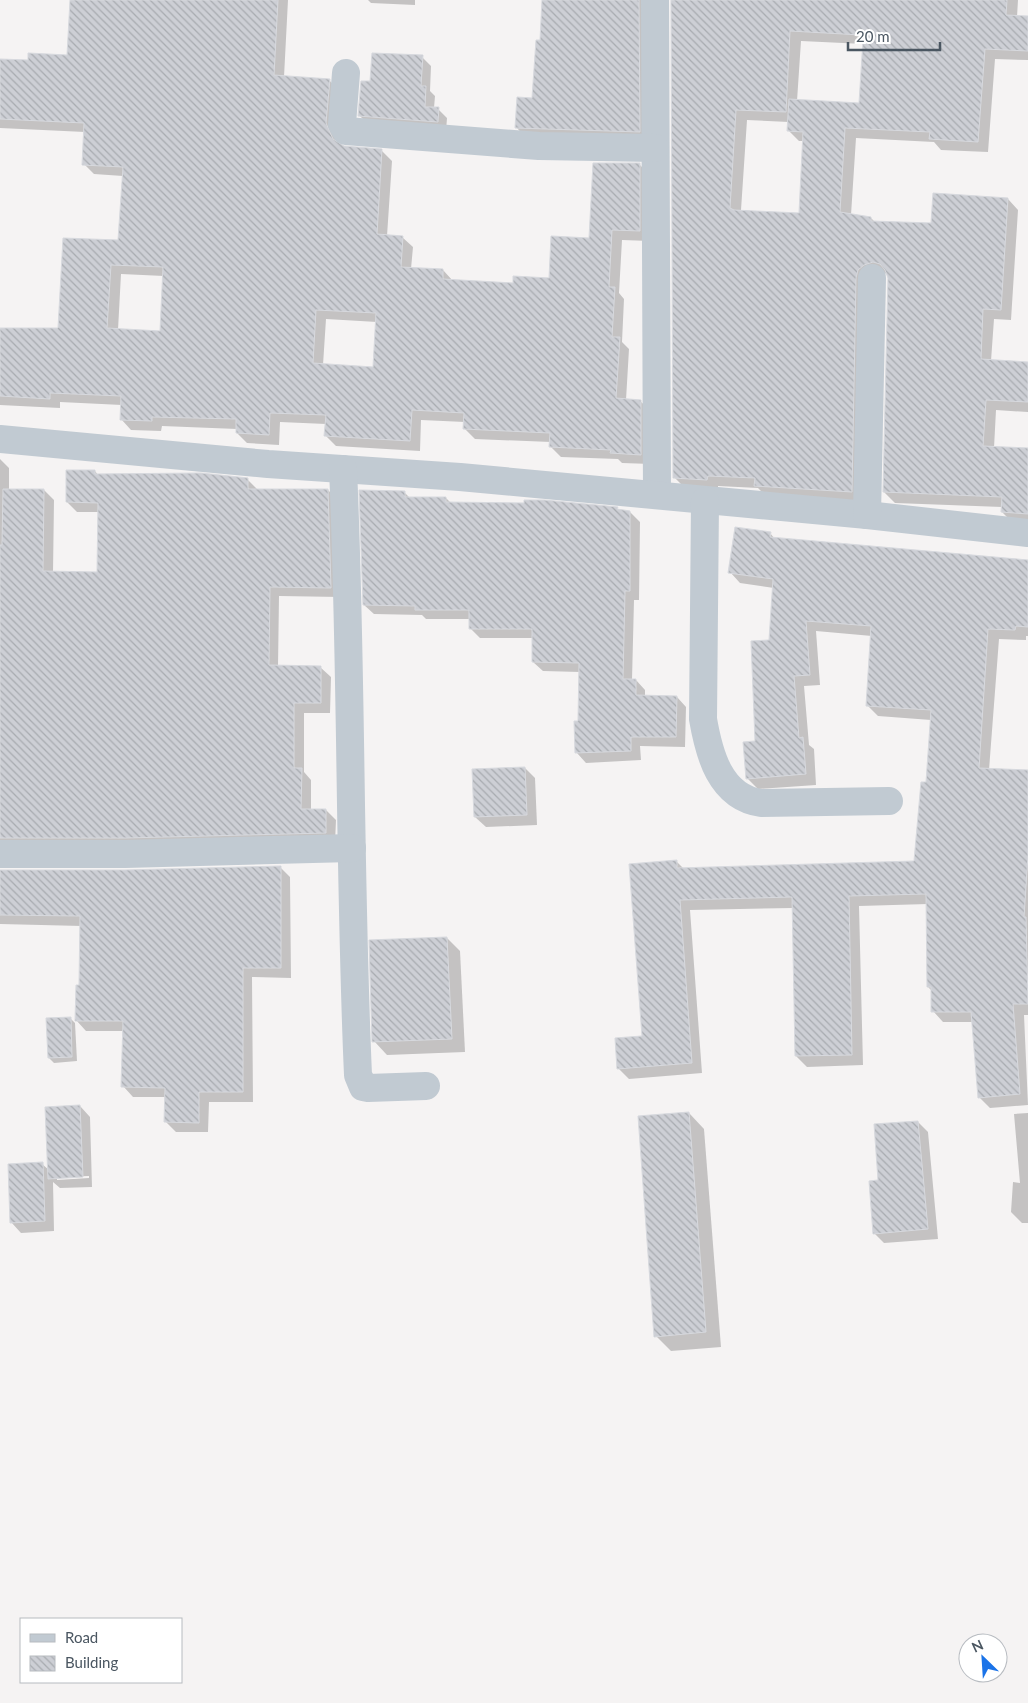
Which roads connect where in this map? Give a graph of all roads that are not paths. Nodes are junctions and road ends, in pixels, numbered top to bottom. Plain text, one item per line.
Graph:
1 (655, 0) edge
2 (346, 73) dead end
3 (655, 148) junction
4 (872, 278) dead end
5 (0, 439) edge
6 (343, 469) junction
7 (658, 495) junction
8 (705, 501) junction
9 (868, 515) junction
10 (1028, 533) edge
11 (889, 801) dead end
12 (352, 848) junction
13 (0, 854) edge
14 (426, 1086) dead end

1 - 3 street
2 - 3 street
3 - 7 street
4 - 9 street
5 - 6 street
6 - 7 street
6 - 12 street
7 - 8 street
8 - 9 street
8 - 11 street
9 - 10 street
12 - 13 street
12 - 14 street

